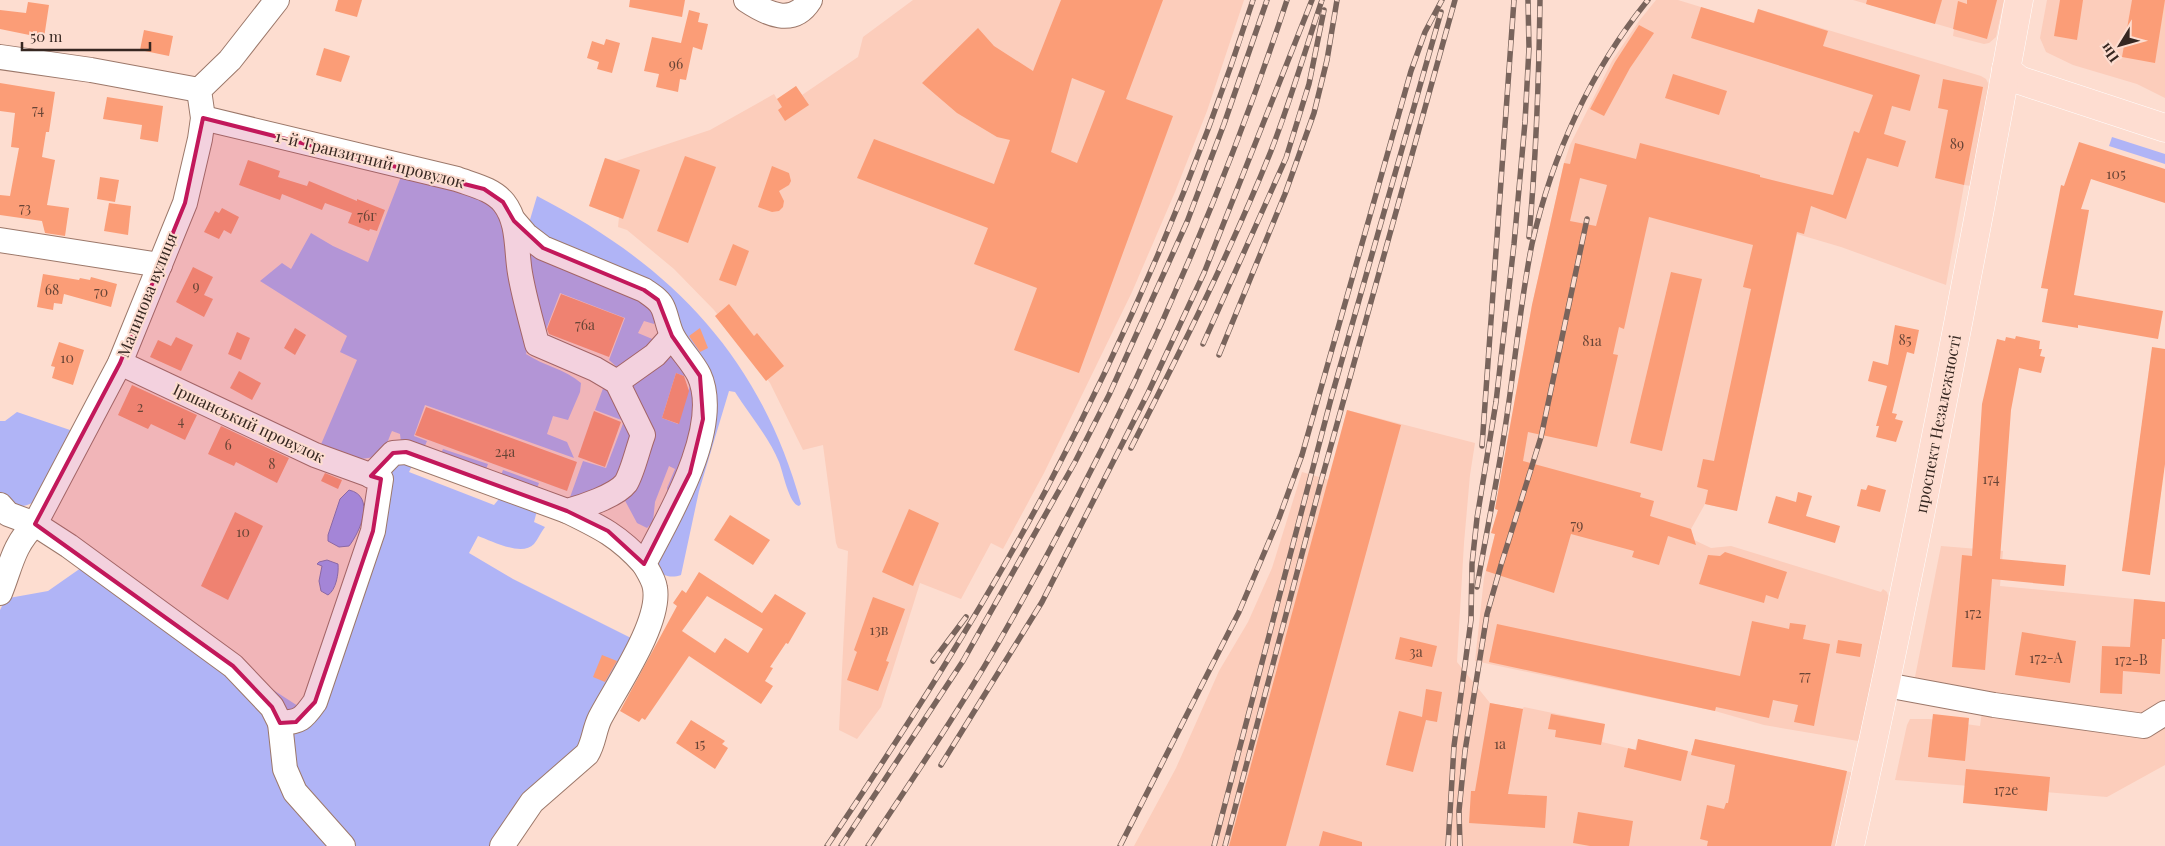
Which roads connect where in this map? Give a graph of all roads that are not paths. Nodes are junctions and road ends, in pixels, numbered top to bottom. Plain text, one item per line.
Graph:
1 (277, 0) edge
2 (746, 0) edge
3 (2019, 0) edge
4 (2033, 0) edge
5 (806, 4) edge
6 (0, 57) edge
7 (2015, 72) junction
8 (199, 90) junction
9 (2165, 115) edge
10 (203, 118) junction
11 (2165, 128) edge
12 (514, 222) junction
13 (0, 240) edge
14 (160, 265) junction
15 (672, 336) junction
16 (120, 363) junction
17 (617, 382) junction
18 (376, 477) junction
19 (0, 505) edge
20 (567, 511) junction
21 (0, 518) edge
22 (35, 524) junction
23 (644, 564) junction
24 (7, 570) junction
25 (0, 593) edge
26 (1895, 687) junction
27 (2165, 713) edge
28 (280, 723) junction
29 (343, 846) edge
30 (502, 846) edge
31 (1850, 846) edge
32 (1868, 846) edge

1 - 8 street
2 - 5 street
3 - 7 main road, проспект Незалежності
4 - 7 main road, проспект Незалежності
6 - 8 street
7 - 9 main road
7 - 11 main road
7 - 26 main road, проспект Незалежності
8 - 10 street, Малинова вулиця
10 - 12 street, 1-й Транзитний провулок
10 - 14 street, Малинова вулиця
12 - 15 street
12 - 17 street, 1-й Транзитний провулок
13 - 14 street
14 - 16 street, Малинова вулиця
15 - 17 street
15 - 23 street
16 - 18 street, Іршанський провулок
16 - 22 street, Малинова вулиця
17 - 20 street
18 - 20 street
18 - 28 street
19 - 22 street
20 - 23 street
21 - 24 street
22 - 24 street, Малинова вулиця
22 - 28 street
23 - 30 street
24 - 25 street, Малинова вулиця
26 - 27 street
26 - 31 main road, проспект Незалежності
26 - 32 main road, проспект Незалежності
28 - 29 street

